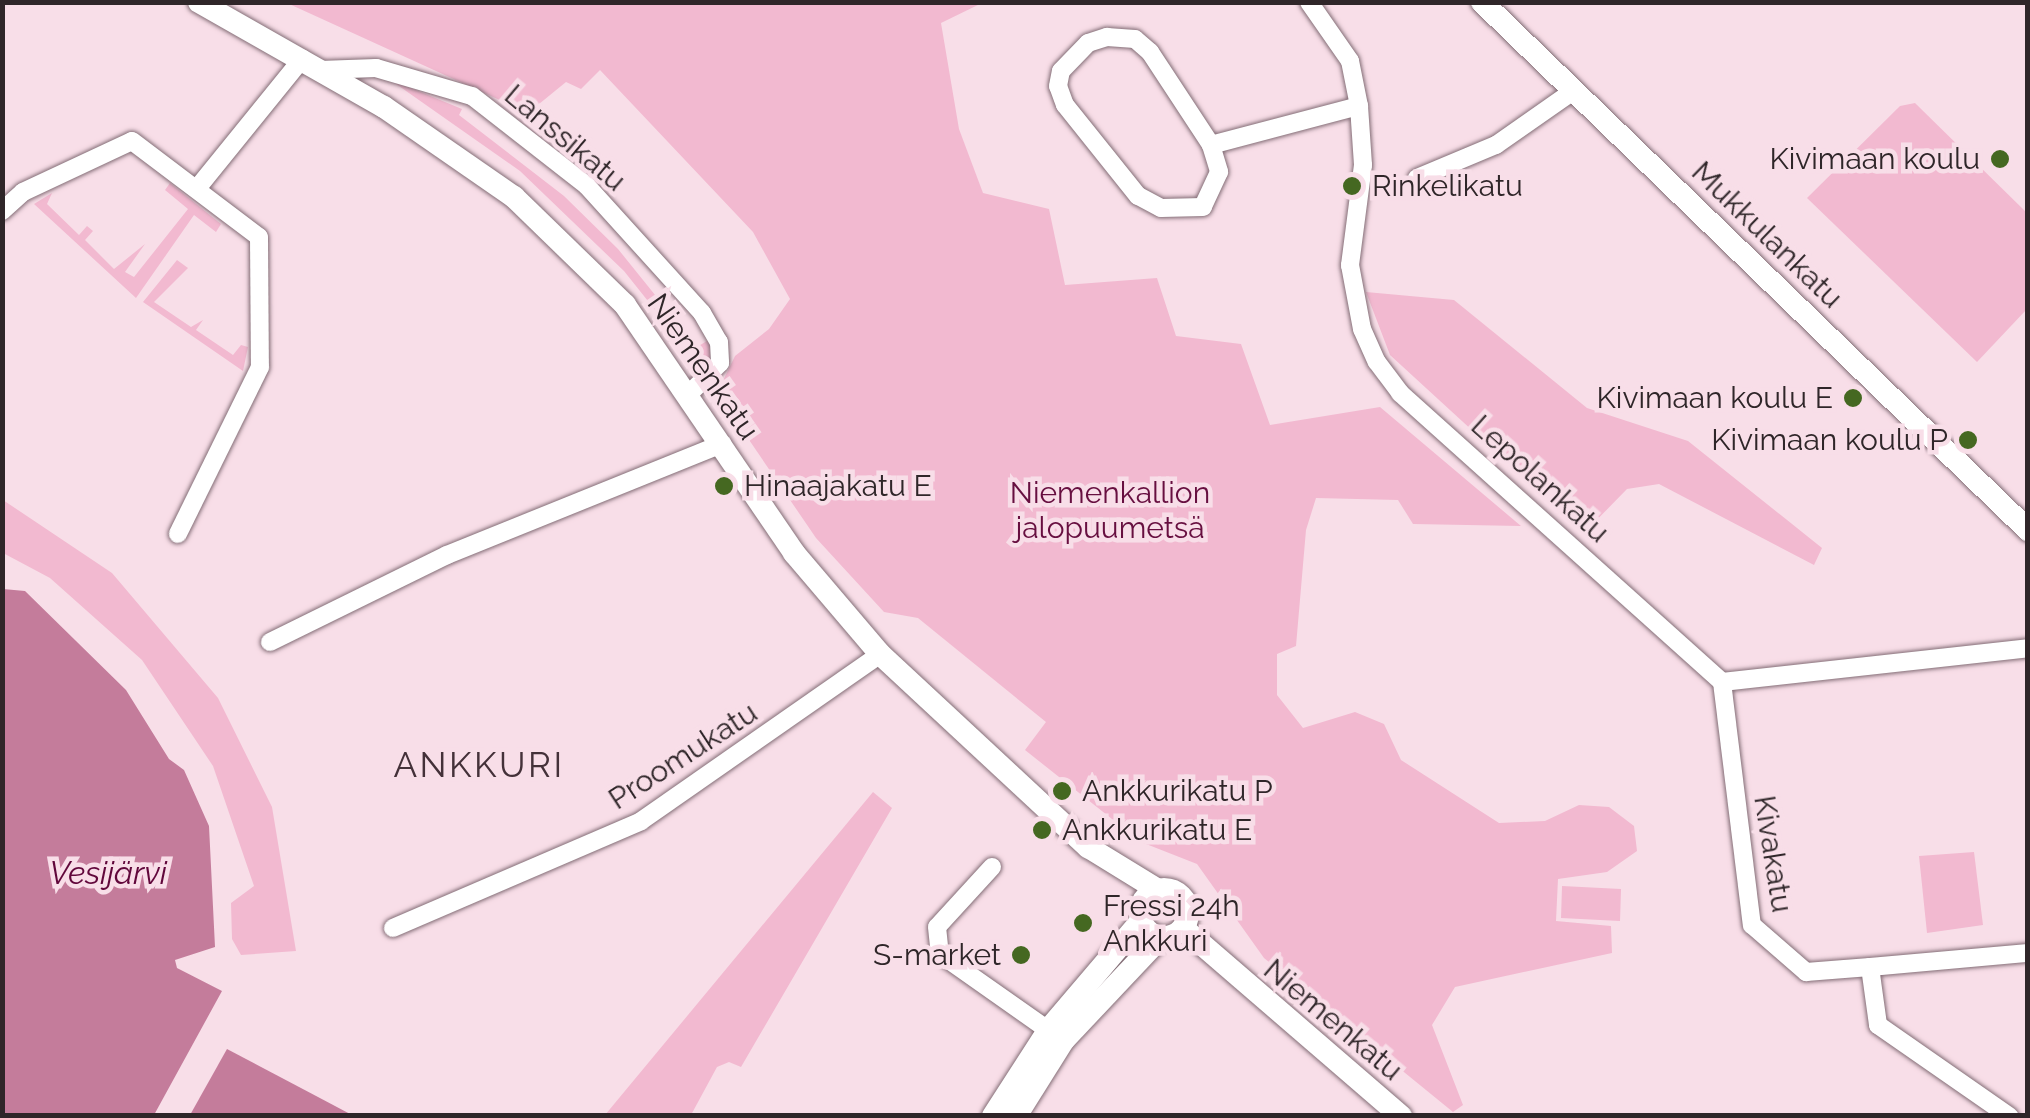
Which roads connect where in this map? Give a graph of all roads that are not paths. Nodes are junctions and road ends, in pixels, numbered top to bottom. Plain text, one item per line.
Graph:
1 (199, 2) edge
2 (1309, 2) edge
3 (1482, 2) edge
4 (311, 65) junction
5 (1573, 90) junction
6 (1359, 106) junction
7 (1212, 145) junction
8 (1417, 178) dead end
9 (199, 186) junction
10 (2, 211) edge
11 (690, 393) junction
12 (722, 444) junction
13 (2019, 516) edge
14 (2028, 530) edge
15 (178, 534) dead end
16 (270, 642) dead end
17 (2028, 648) edge
18 (880, 654) junction
19 (1722, 682) junction
20 (1088, 847) junction
21 (992, 867) dead end
22 (1158, 890) junction
23 (1141, 915) junction
24 (393, 928) dead end
25 (1172, 932) junction
26 (2028, 953) edge
27 (1870, 967) junction
28 (1056, 1035) junction
29 (994, 1116) edge
30 (1016, 1116) edge
31 (1400, 1116) edge
32 (2008, 1116) edge

1 - 4 street, Niemenkatu
2 - 6 street, Lepolankatu
3 - 5 street, Mukkulankatu
4 - 9 street
4 - 11 street, Niemenkatu
4 - 11 street, Lanssikatu
5 - 8 street
5 - 13 street, Mukkulankatu
6 - 7 street
6 - 19 street, Lepolankatu
7 - 7 street
9 - 10 street
9 - 15 street
11 - 12 street, Niemenkatu
12 - 16 street
12 - 18 street, Niemenkatu
13 - 14 street, Mukkulankatu
17 - 19 street
18 - 20 street, Niemenkatu
18 - 24 street, Proomukatu
19 - 27 street, Kivakatu
20 - 22 street, Niemenkatu
20 - 23 street, Niemenkatu
21 - 28 street
22 - 23 street
22 - 25 street, Niemenkatu
23 - 25 street, Niemenkatu
23 - 28 street
25 - 28 street
25 - 31 street, Niemenkatu
26 - 27 street, Kivakatu
27 - 32 street
28 - 29 street
28 - 30 street

